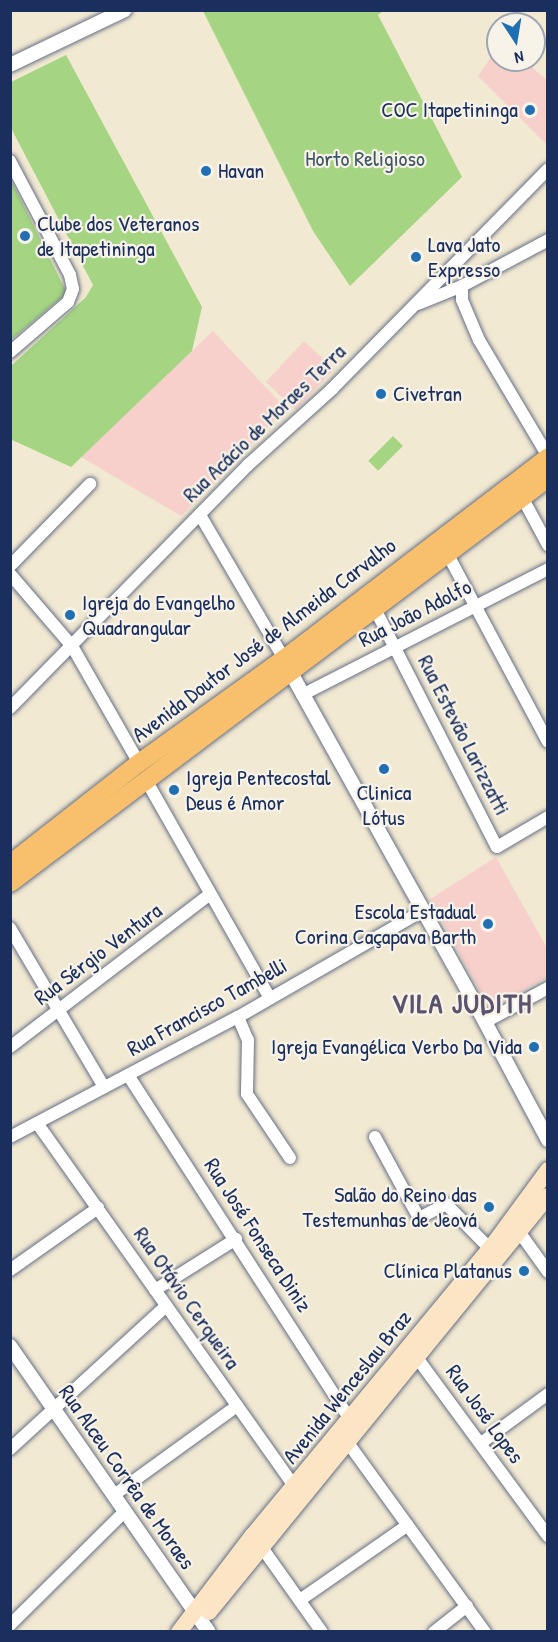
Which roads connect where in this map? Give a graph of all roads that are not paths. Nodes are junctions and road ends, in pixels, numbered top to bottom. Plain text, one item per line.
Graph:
1 (125, 10) edge
2 (10, 65) edge
3 (10, 162) edge
4 (548, 169) edge
5 (548, 240) edge
6 (446, 271) junction
7 (462, 286) junction
8 (414, 305) junction
9 (10, 352) edge
10 (548, 456) edge
11 (548, 478) edge
12 (90, 484) dead end
13 (522, 497) junction
14 (200, 515) junction
15 (548, 545) edge
16 (447, 554) junction
17 (10, 566) edge
18 (548, 568) edge
19 (10, 574) edge
20 (475, 607) junction
21 (375, 609) junction
22 (72, 646) junction
23 (396, 647) junction
24 (287, 665) junction
25 (302, 695) junction
26 (10, 708) edge
27 (548, 742) edge
28 (139, 763) junction
29 (146, 780) junction
30 (548, 817) edge
31 (10, 864) edge
32 (10, 882) edge
33 (210, 894) junction
34 (422, 911) junction
35 (10, 928) edge
36 (548, 988) edge
37 (270, 998) junction
38 (58, 1010) junction
39 (238, 1017) junction
40 (485, 1022) junction
41 (10, 1047) edge
42 (128, 1075) junction
43 (104, 1087) junction
44 (37, 1123) junction
45 (10, 1137) edge
46 (375, 1137) dead end
47 (548, 1140) edge
48 (290, 1158) dead end
49 (548, 1170) edge
50 (548, 1196) edge
51 (98, 1208) junction
52 (515, 1227) junction
53 (236, 1239) junction
54 (490, 1249) junction
55 (10, 1270) edge
56 (548, 1272) edge
57 (155, 1290) junction
58 (166, 1306) junction
59 (10, 1346) edge
60 (412, 1351) junction
61 (548, 1394) edge
62 (237, 1406) junction
63 (55, 1408) junction
64 (349, 1431) junction
65 (481, 1443) junction
66 (10, 1449) edge
67 (298, 1492) junction
68 (114, 1495) junction
69 (125, 1511) junction
70 (408, 1525) junction
71 (546, 1530) edge
72 (258, 1541) junction
73 (300, 1600) junction
74 (467, 1606) junction
75 (200, 1624) edge
76 (10, 1625) edge
77 (179, 1632) edge
78 (322, 1632) edge
79 (434, 1632) edge
80 (485, 1632) edge

1 - 2 street
3 - 9 street
4 - 6 street, Rua Acácio de Moraes Terra
5 - 7 street
6 - 7 street
6 - 8 street, Rua Acácio de Moraes Terra
7 - 8 street
7 - 10 street
8 - 14 street, Rua Acácio de Moraes Terra
10 - 24 main road, Avenida Doutor José de Almeida Carvalho
11 - 13 main road, Avenida Doutor José de Almeida Carvalho
12 - 17 street
13 - 15 street
13 - 16 main road, Avenida Doutor José de Almeida Carvalho
14 - 22 street, Rua Acácio de Moraes Terra
14 - 24 street
16 - 20 street
16 - 21 main road, Avenida Doutor José de Almeida Carvalho
18 - 20 street, Rua João Adolfo
19 - 22 street
20 - 23 street, Rua João Adolfo
20 - 27 street
21 - 23 street, Rua Estevão Larizzatti
21 - 24 main road, Avenida Doutor José de Almeida Carvalho
22 - 26 street, Rua Acácio de Moraes Terra
22 - 28 street
23 - 25 street, Rua João Adolfo
23 - 30 street, Rua Estevão Larizzatti
24 - 25 street
24 - 28 main road, Avenida Doutor José de Almeida Carvalho
24 - 29 main road, Avenida Doutor José de Almeida Carvalho
25 - 34 street
28 - 31 main road, Avenida Doutor José de Almeida Carvalho
29 - 32 main road, Avenida Doutor José de Almeida Carvalho
29 - 33 street
33 - 37 street
33 - 38 street, Rua Sérgio Ventura
34 - 37 street, Rua Francisco Tambelli
34 - 40 street
35 - 38 street
36 - 40 street
37 - 39 street, Rua Francisco Tambelli
38 - 41 street, Rua Sérgio Ventura
38 - 43 street
39 - 42 street, Rua Francisco Tambelli
39 - 48 street
40 - 47 street
42 - 43 street, Rua Francisco Tambelli
42 - 53 street, Rua José Fonseca Diniz
43 - 44 street, Rua Francisco Tambelli
44 - 45 street, Rua Francisco Tambelli
44 - 51 street, Rua Otávio Cerqueira
46 - 54 street
49 - 52 main road, Avenida Wenceslau Braz
50 - 52 main road, Avenida Wenceslau Braz
51 - 55 street
51 - 57 street, Rua Otávio Cerqueira
52 - 54 main road, Avenida Wenceslau Braz
52 - 56 street
52 - 60 main road, Avenida Wenceslau Braz
53 - 57 street
53 - 64 street, Rua José Fonseca Diniz
54 - 60 main road, Avenida Wenceslau Braz
57 - 58 street, Rua Otávio Cerqueira
58 - 62 street, Rua Otávio Cerqueira
58 - 63 street
59 - 63 street, Rua Alceu Corrêa de Moraes
60 - 64 main road, Avenida Wenceslau Braz
60 - 65 street, Rua José Lopes
61 - 65 street
62 - 67 street, Rua Otávio Cerqueira
62 - 68 street
63 - 66 street
63 - 68 street, Rua Alceu Corrêa de Moraes
64 - 67 main road, Avenida Wenceslau Braz
64 - 70 street, Rua José Fonseca Diniz
65 - 71 street, Rua José Lopes
67 - 72 main road, Avenida Wenceslau Braz
68 - 69 street, Rua Alceu Corrêa de Moraes
69 - 75 street, Rua Alceu Corrêa de Moraes
69 - 76 street
70 - 73 street
70 - 74 street, Rua José Fonseca Diniz
72 - 73 street
72 - 75 main road, Avenida Wenceslau Braz
73 - 78 street
74 - 79 street
74 - 80 street, Rua José Fonseca Diniz
75 - 77 main road, Avenida Wenceslau Braz

